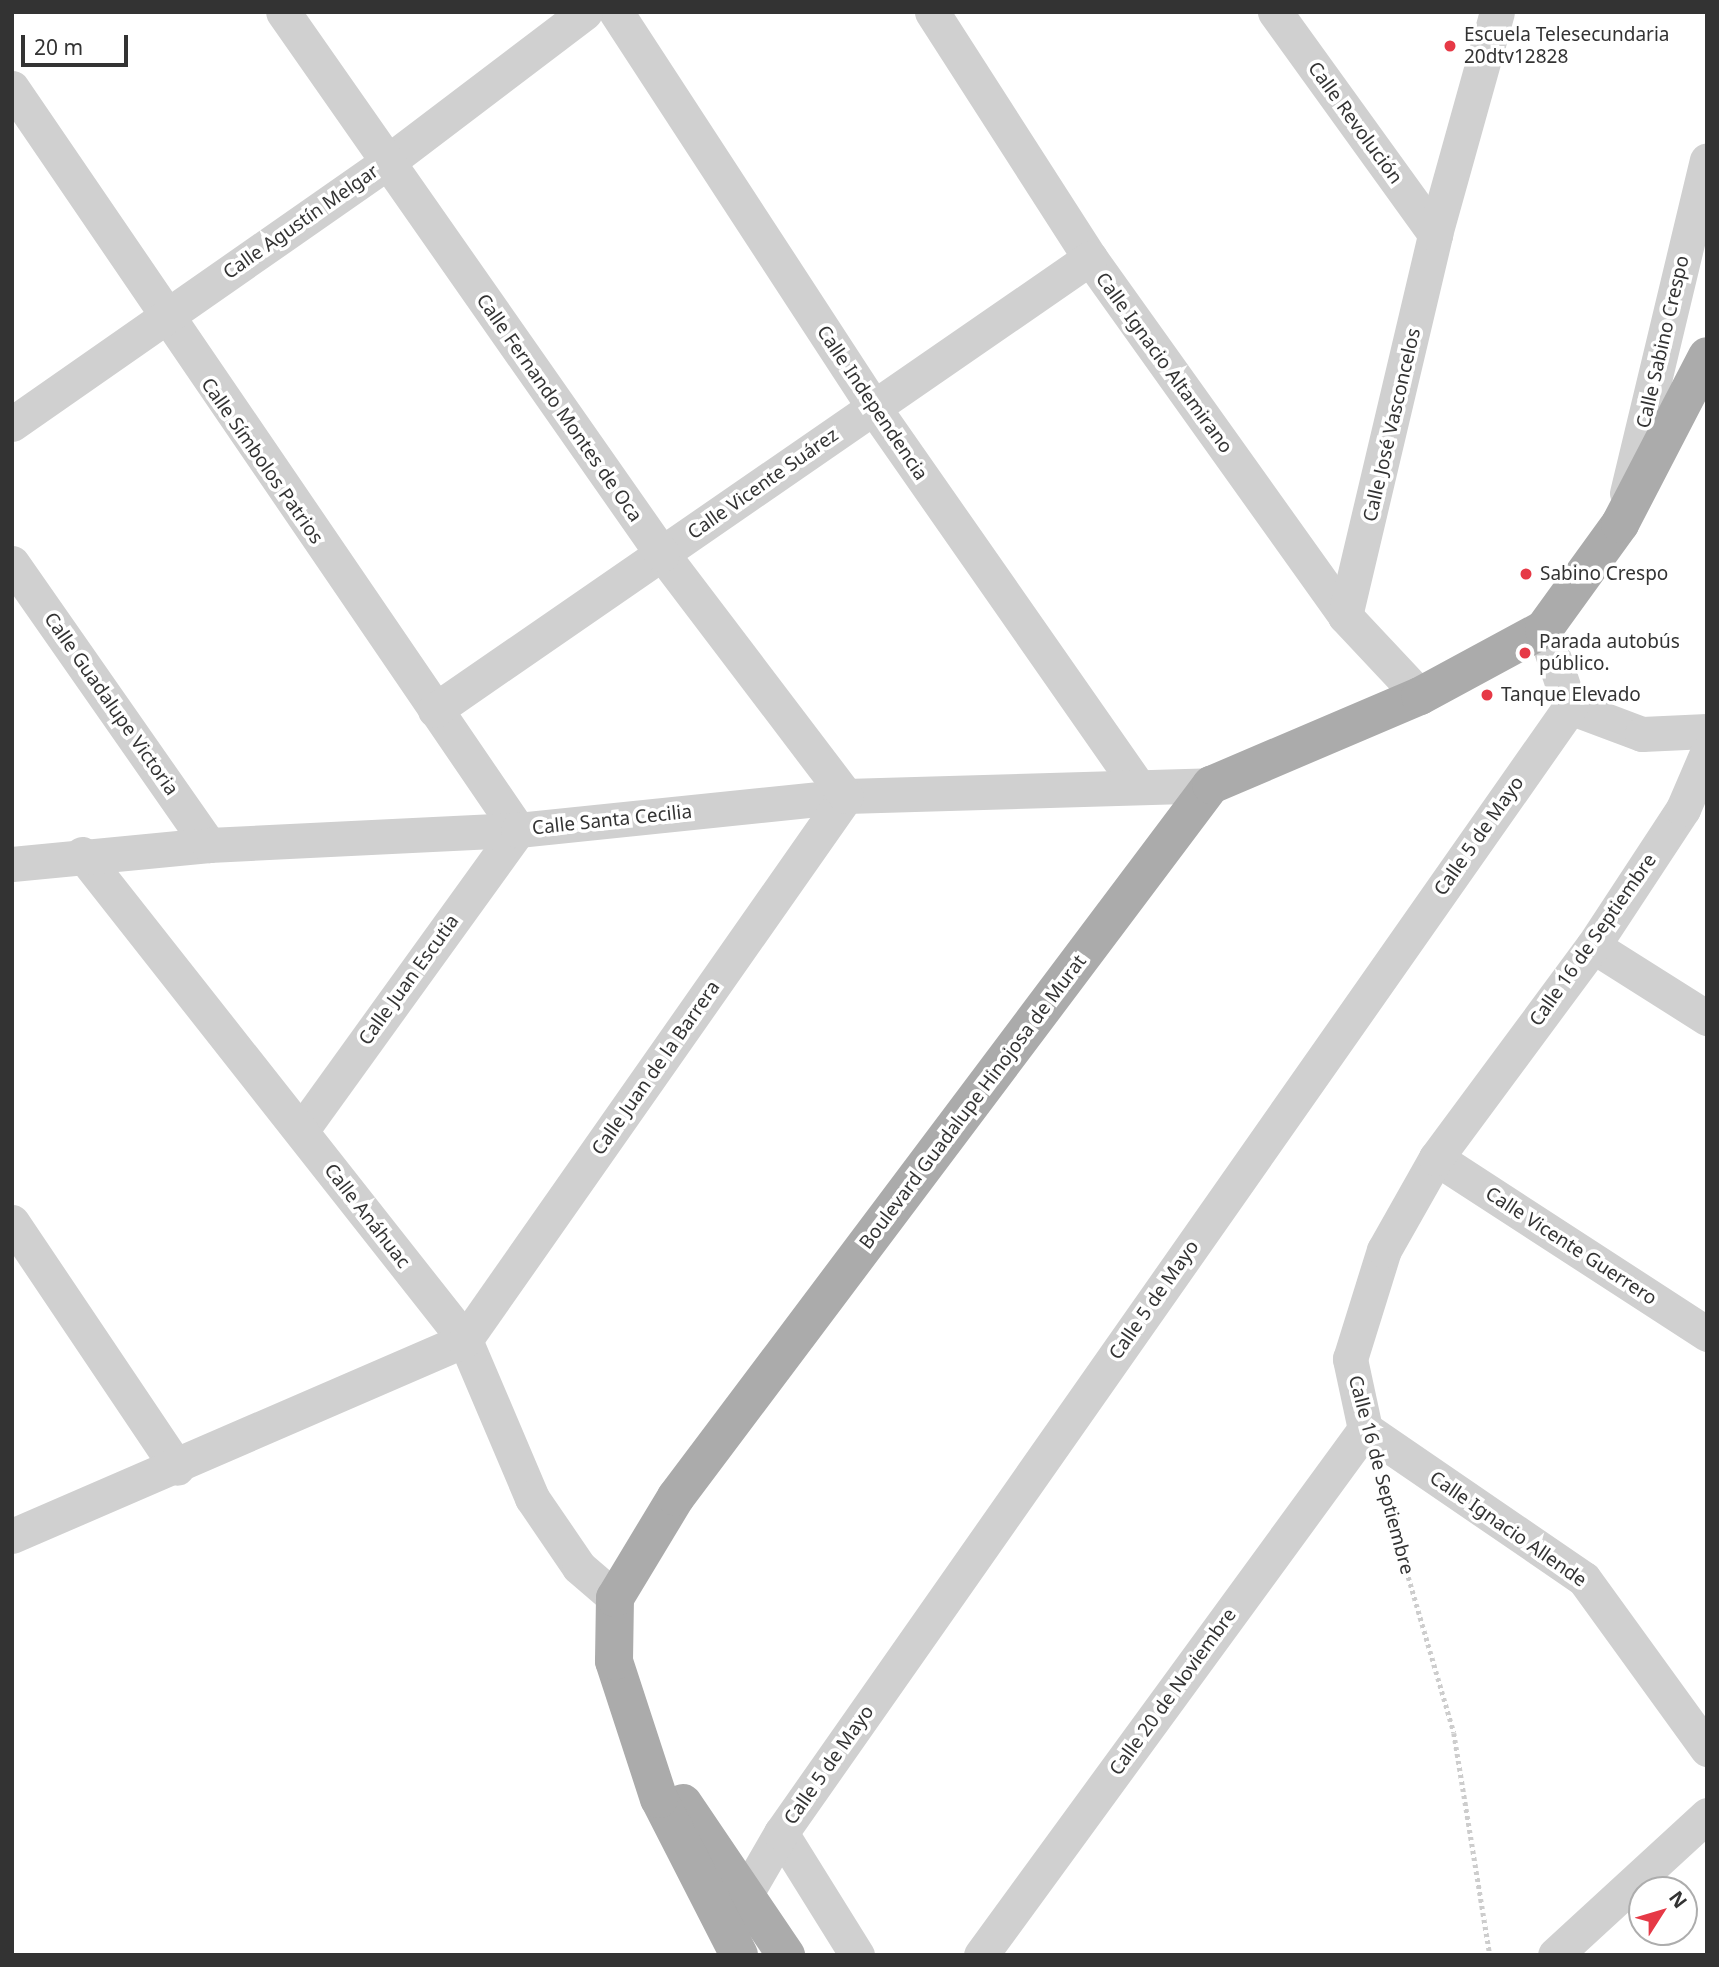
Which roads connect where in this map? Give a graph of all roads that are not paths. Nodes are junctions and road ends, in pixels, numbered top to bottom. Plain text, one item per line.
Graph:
1 (283, 12) edge
2 (585, 12) edge
3 (616, 12) edge
4 (932, 12) edge
5 (1275, 12) edge
6 (1497, 12) edge
7 (12, 88) edge
8 (1707, 160) edge
9 (385, 164) junction
10 (1435, 234) junction
11 (1090, 258) junction
12 (164, 318) junction
13 (1707, 356) edge
14 (874, 408) junction
15 (12, 424) edge
16 (1620, 524) junction
17 (662, 554) junction
18 (12, 563) edge
19 (1345, 616) junction
20 (1544, 629) junction
21 (1420, 696) junction
22 (1570, 707) junction
23 (435, 710) junction
24 (1707, 731) edge
25 (1707, 754) edge
26 (1211, 785) junction
27 (1138, 787) junction
28 (846, 796) junction
29 (518, 830) junction
30 (209, 845) junction
31 (82, 854) junction
32 (12, 864) edge
33 (1593, 946) junction
34 (1707, 1018) edge
35 (301, 1131) junction
36 (1436, 1158) junction
37 (12, 1222) edge
38 (1707, 1334) edge
39 (465, 1340) junction
40 (1365, 1429) junction
41 (177, 1468) junction
42 (12, 1536) edge
43 (615, 1598) junction
44 (639, 1745) junction
45 (1707, 1749) edge
46 (1707, 1815) edge
47 (782, 1833) junction
48 (744, 1897) junction
49 (737, 1953) edge
50 (1560, 1953) edge
51 (786, 1955) edge
52 (857, 1955) edge
53 (981, 1955) edge

1 - 9 street, Calle Fernando Montes de Oca
2 - 9 street, Calle Agustín Melgar
3 - 14 street, Calle Independencia
4 - 11 street, Calle Ignacio Altamirano
5 - 10 street, Calle Revolución
6 - 10 street, Calle José Vasconcelos
7 - 12 street, Calle Símbolos Patrios
8 - 16 street, Calle Sabino Crespo
9 - 12 street, Calle Agustín Melgar
9 - 17 street, Calle Fernando Montes de Oca
10 - 19 street, Calle José Vasconcelos
11 - 14 street, Calle Vicente Suárez
11 - 19 street, Calle Ignacio Altamirano
12 - 15 street, Calle Agustín Melgar
12 - 23 street, Calle Símbolos Patrios
13 - 16 main road
14 - 17 street, Calle Vicente Suárez
14 - 27 street, Calle Independencia
16 - 20 main road
17 - 23 street, Calle Vicente Suárez
17 - 28 street, Calle Fernando Montes de Oca
18 - 30 street, Calle Guadalupe Victoria
19 - 21 street, Calle Ignacio Altamirano
20 - 21 main road
20 - 22 street
21 - 26 main road
22 - 24 street
22 - 47 street, Calle 5 de Mayo
23 - 29 street, Calle Símbolos Patrios
25 - 33 street, Calle 16 de Septiembre
26 - 27 street, Calle Santa Cecilia
26 - 43 main road, Boulevard Guadalupe Hinojosa de Murat
27 - 28 street, Calle Santa Cecilia
28 - 29 street, Calle Santa Cecilia
28 - 39 street, Calle Juan de la Barrera
29 - 30 street, Calle Santa Cecilia
29 - 35 street, Calle Juan Escutia
30 - 31 street, Calle Santa Cecilia
31 - 32 street, Calle Santa Cecilia
31 - 35 street, Calle Anáhuac
33 - 34 street
33 - 36 street, Calle 16 de Septiembre
35 - 39 street, Calle Anáhuac
36 - 38 street, Calle Vicente Guerrero
36 - 40 street, Calle 16 de Septiembre
37 - 41 street
39 - 41 street
39 - 43 street, Calle Anáhuac
40 - 45 street, Calle Ignacio Allende
40 - 53 street, Calle 20 de Noviembre
41 - 42 street
43 - 44 main road
44 - 48 main road
44 - 49 main road
46 - 50 street
47 - 48 street, Calle 5 de Mayo
47 - 52 street
48 - 49 street
48 - 51 main road

